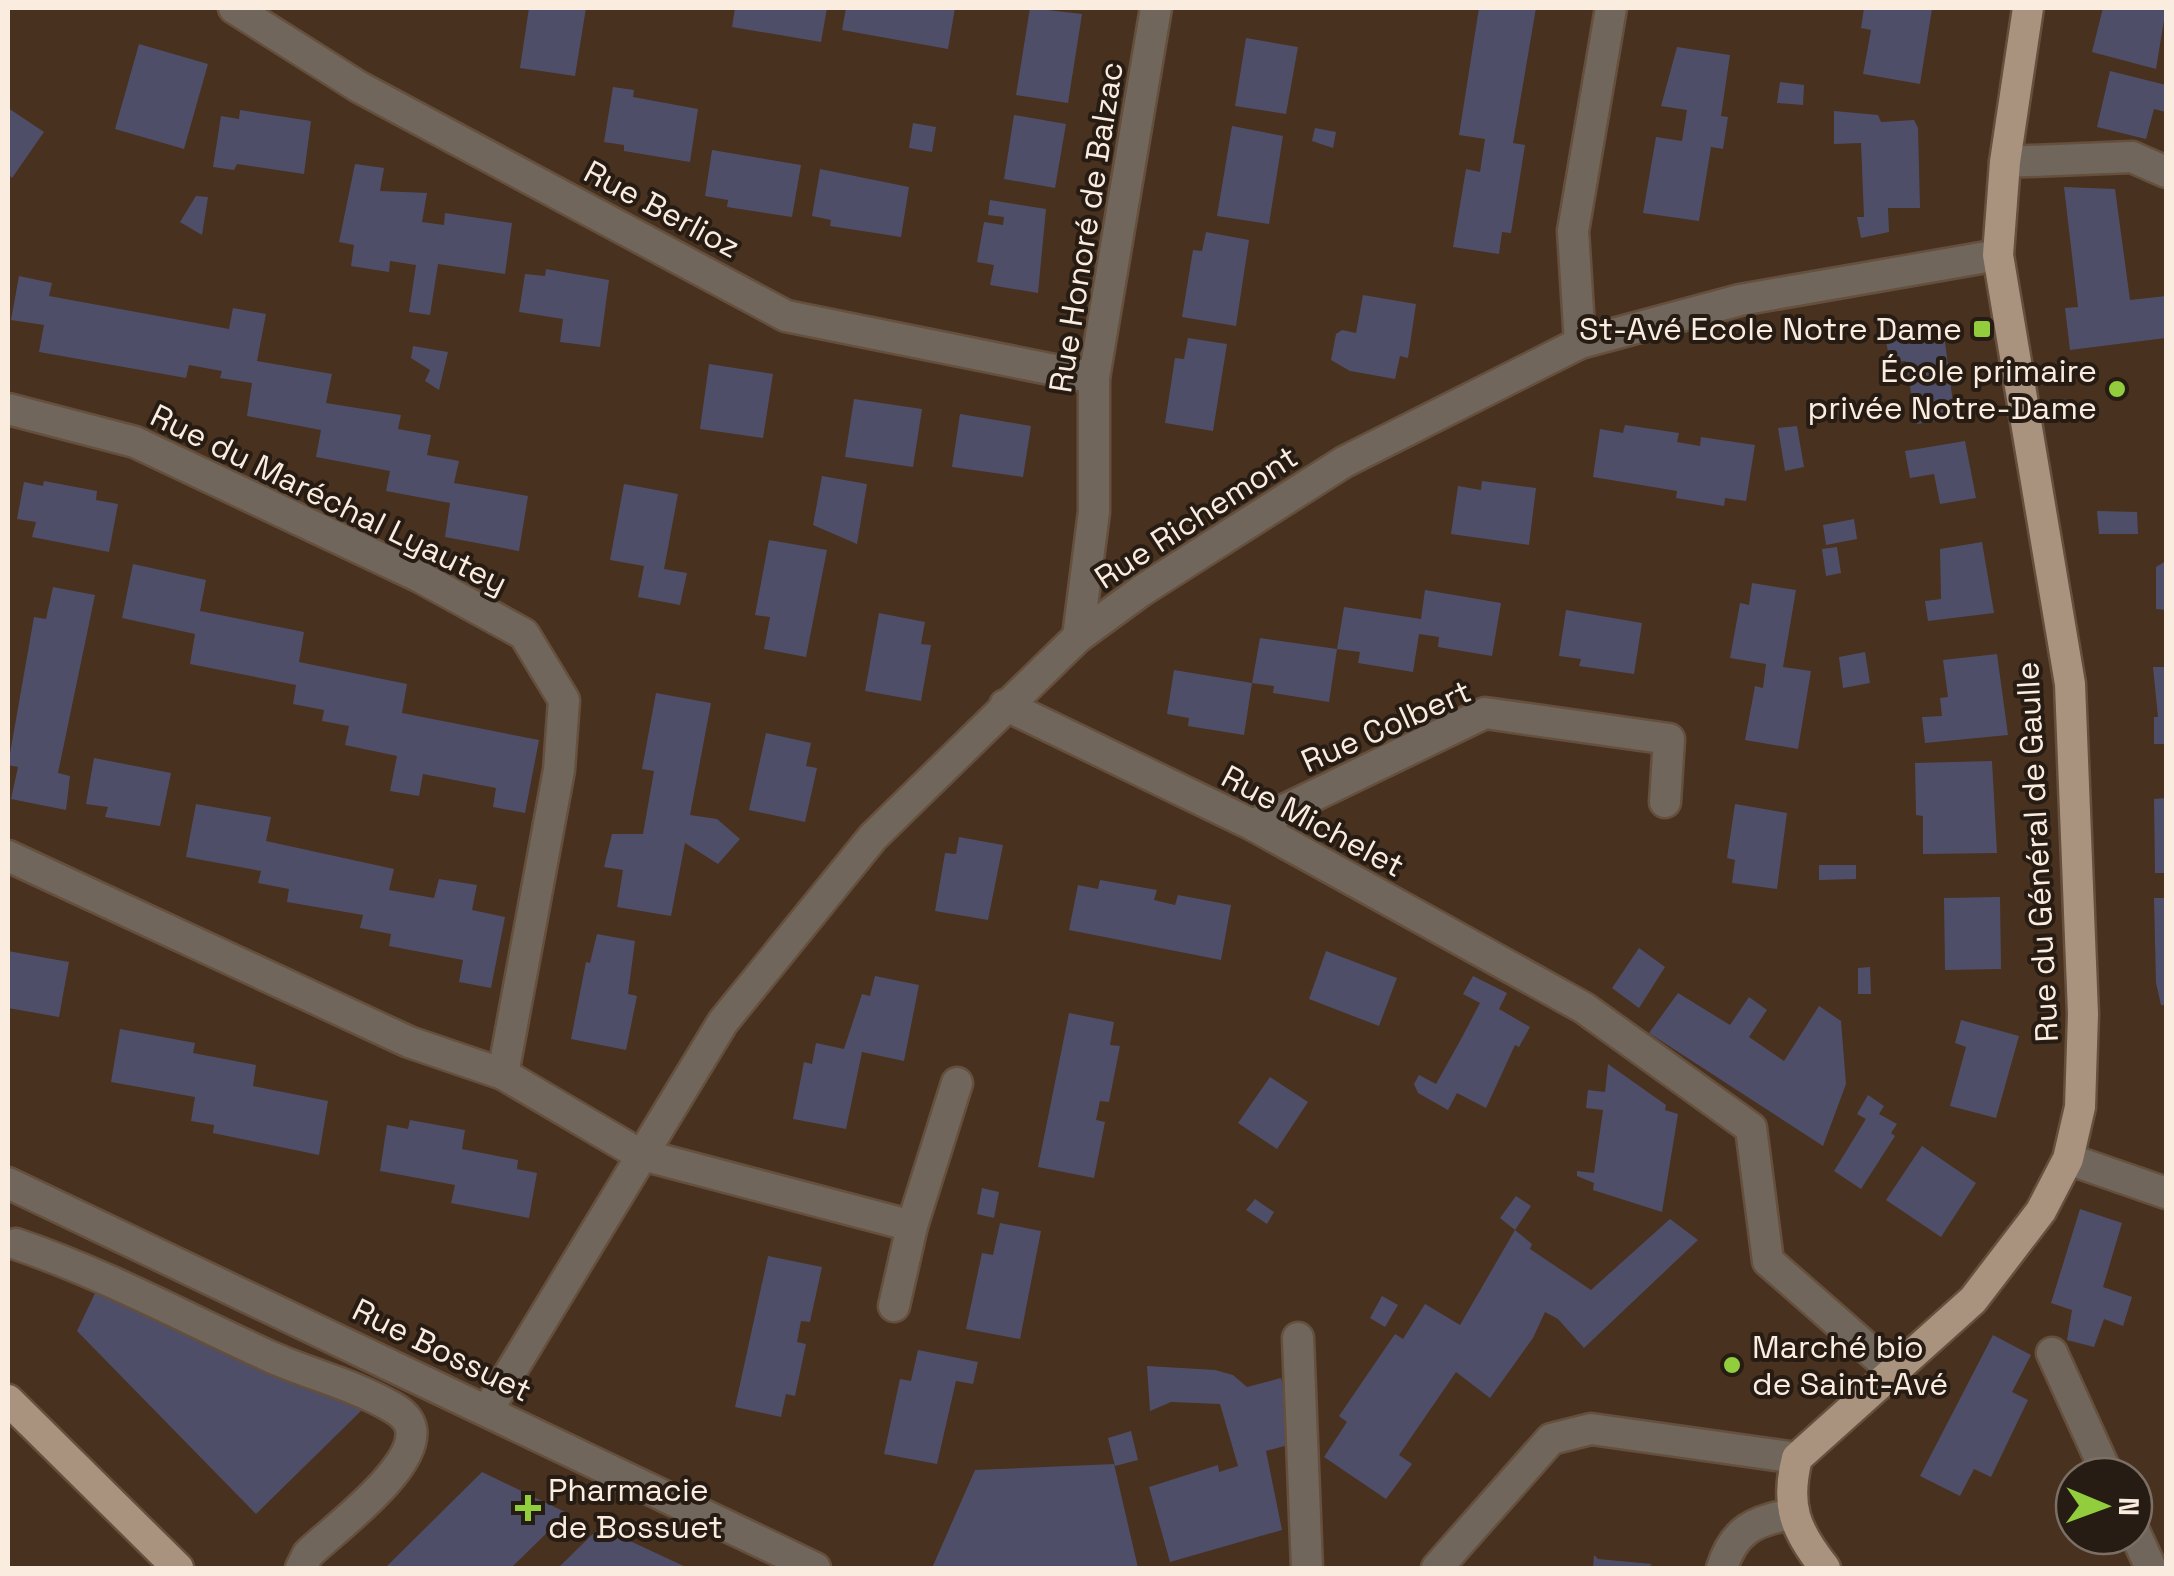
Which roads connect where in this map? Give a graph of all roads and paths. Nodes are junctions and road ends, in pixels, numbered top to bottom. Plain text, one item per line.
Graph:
1 (234, 8) edge
2 (1156, 8) edge
3 (1611, 8) edge
4 (2028, 8) edge
5 (2005, 162) junction
6 (2166, 172) edge
7 (1998, 255) junction
8 (1580, 343) junction
9 (1094, 378) junction
10 (8, 409) edge
11 (1078, 637) junction
12 (1005, 705) junction
13 (1666, 802) dead end
14 (1254, 826) junction
15 (8, 856) edge
16 (502, 1074) junction
17 (957, 1083) dead end
18 (639, 1154) junction
19 (2068, 1159) junction
20 (8, 1183) edge
21 (2166, 1193) edge
22 (37, 1196) junction
23 (8, 1206) edge
24 (912, 1226) junction
25 (16, 1244) dead end
26 (894, 1306) dead end
27 (1298, 1338) dead end
28 (2052, 1352) dead end
29 (1891, 1369) junction
30 (8, 1400) edge
31 (488, 1411) junction
32 (2099, 1456) edge
33 (1797, 1458) junction
34 (1792, 1514) junction
35 (178, 1568) edge
36 (300, 1568) edge
37 (816, 1568) edge
38 (1307, 1568) edge
39 (1437, 1568) edge
40 (1722, 1568) edge
41 (1825, 1568) edge

1 - 9 street, Rue Berlioz
2 - 9 street, Rue Honoré de Balzac
3 - 8 street
4 - 5 main road, Rue du Général de Gaulle
5 - 6 street
5 - 7 main road, Rue du Général de Gaulle
7 - 8 street, Rue Richemont
7 - 19 main road, Rue du Général de Gaulle
8 - 11 street, Rue Richemont
9 - 11 street, Rue Honoré de Balzac
10 - 16 street, Rue du Maréchal Lyautey
11 - 12 street, Rue Richemont
12 - 14 street, Rue Michelet
12 - 18 street, Rue Richemont
13 - 14 street, Rue Colbert
14 - 29 street, Rue Michelet
15 - 16 street
16 - 18 street
17 - 24 street
18 - 24 street
18 - 31 street, Rue Richemont
19 - 21 street
19 - 29 main road, Rue du Général de Gaulle
20 - 22 street, Rue Bossuet
22 - 23 street
22 - 31 street, Rue Bossuet
24 - 26 street
25 - 36 street
27 - 38 street
28 - 32 street
29 - 33 main road, Rue du Général de Gaulle
30 - 35 main road
31 - 37 street, Rue Bossuet
33 - 34 main road
33 - 39 street
34 - 40 street
34 - 41 main road

